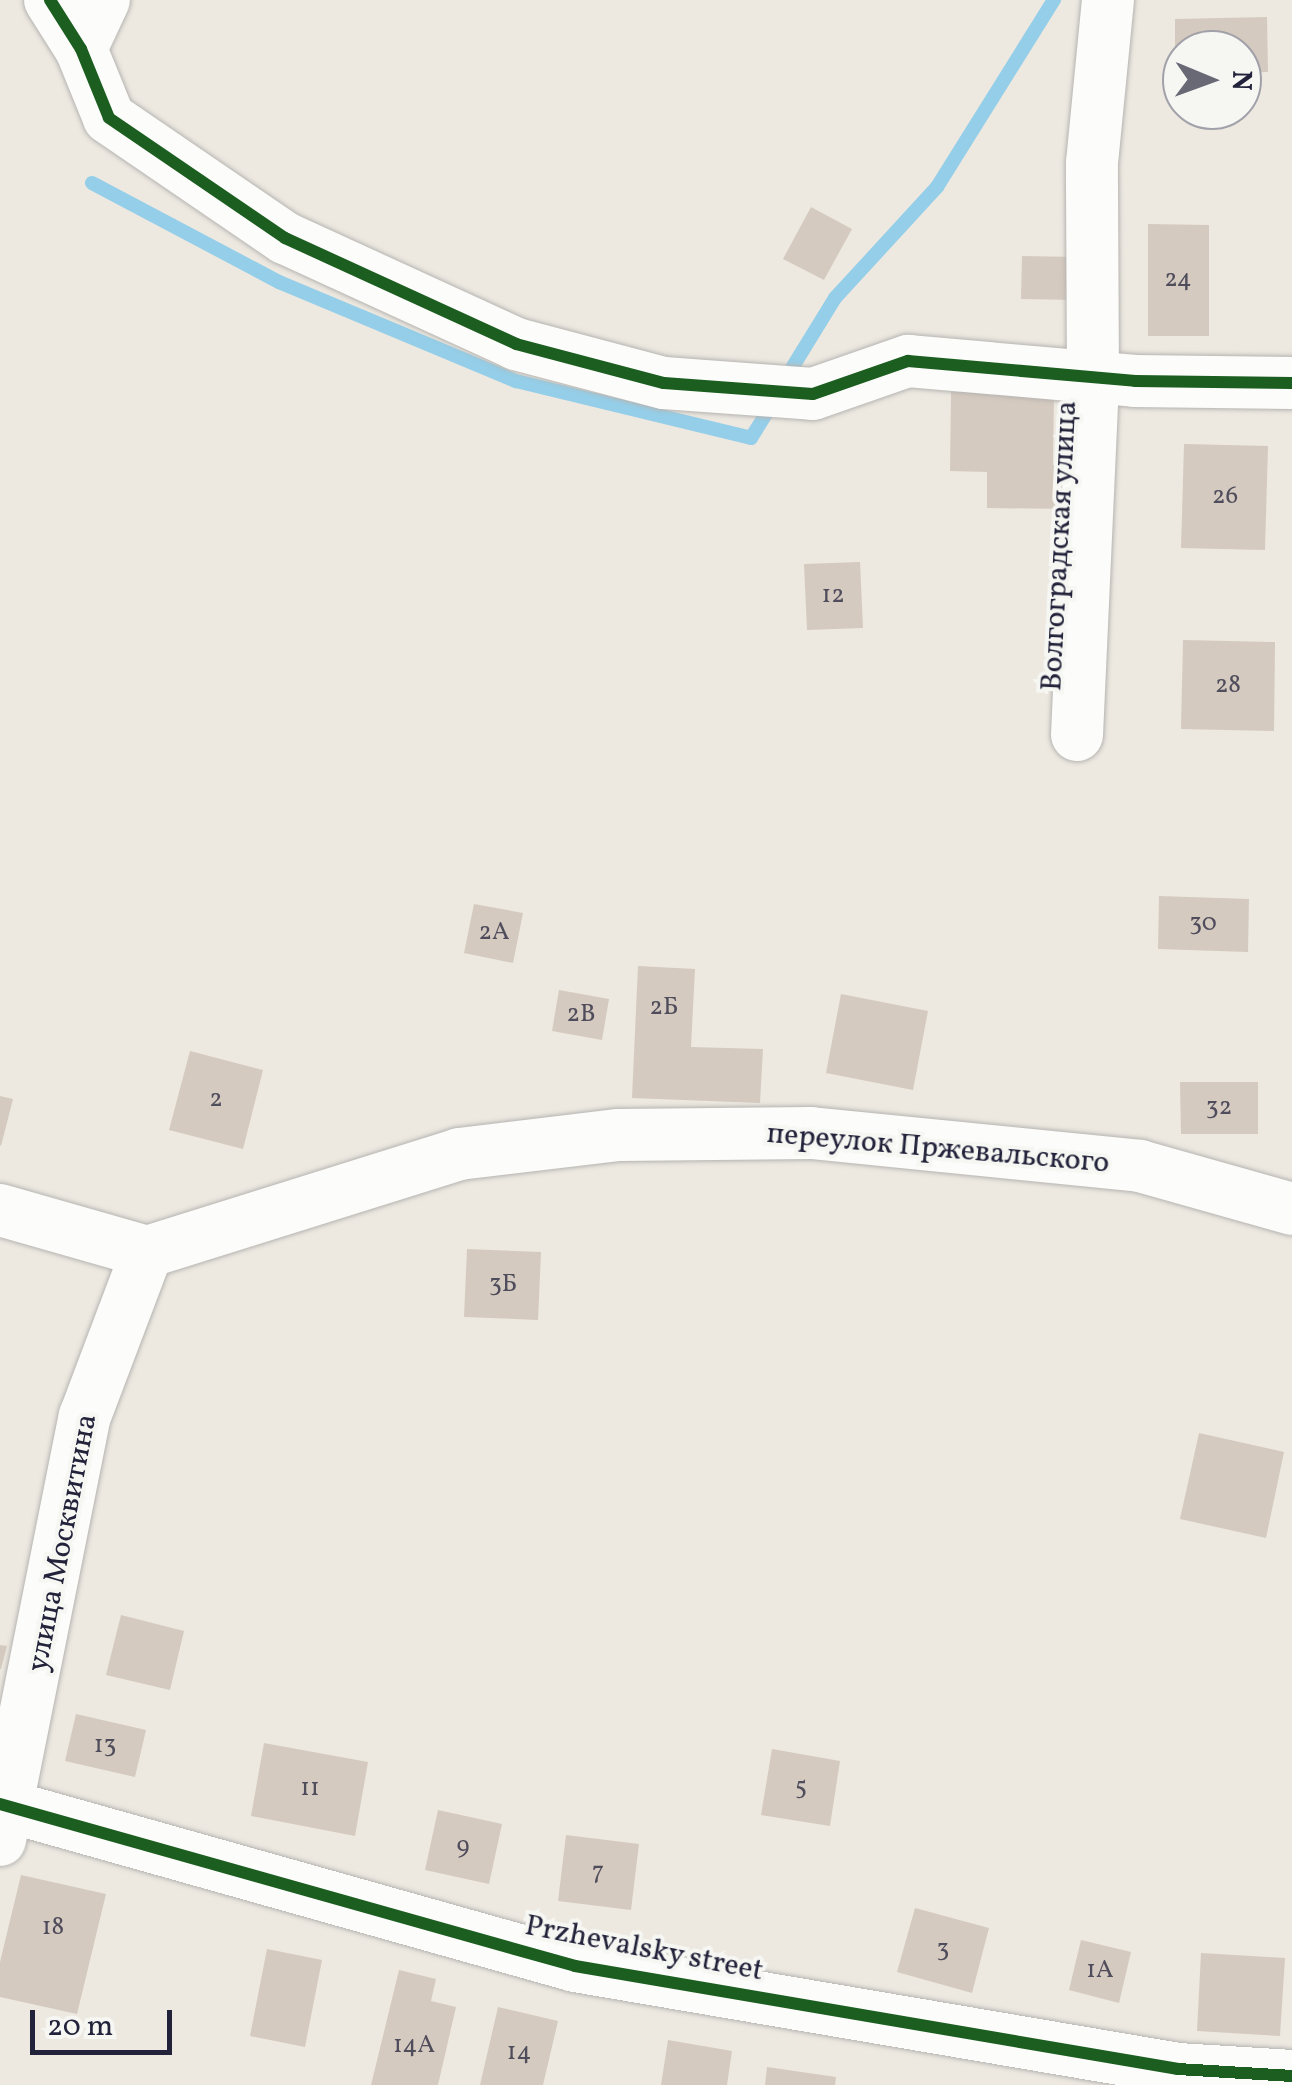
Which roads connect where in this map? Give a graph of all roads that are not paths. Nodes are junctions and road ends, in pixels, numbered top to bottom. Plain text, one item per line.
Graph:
1 (50, 0) edge
2 (104, 0) edge
3 (1108, 0) edge
4 (81, 49) junction
5 (1093, 376) junction
6 (1292, 383) edge
7 (1077, 736) dead end
8 (1292, 1209) edge
9 (0, 1210) edge
10 (147, 1252) junction
11 (2, 1817) edge
12 (1292, 2076) edge

1 - 4 street
2 - 4 street
3 - 5 street, Волгоградская улица
4 - 5 street
5 - 6 street
5 - 7 street, Волгоградская улица
8 - 10 street, переулок Пржевальского
9 - 10 street
10 - 11 street, улица Москвитина
11 - 12 street, Przhevalsky street

